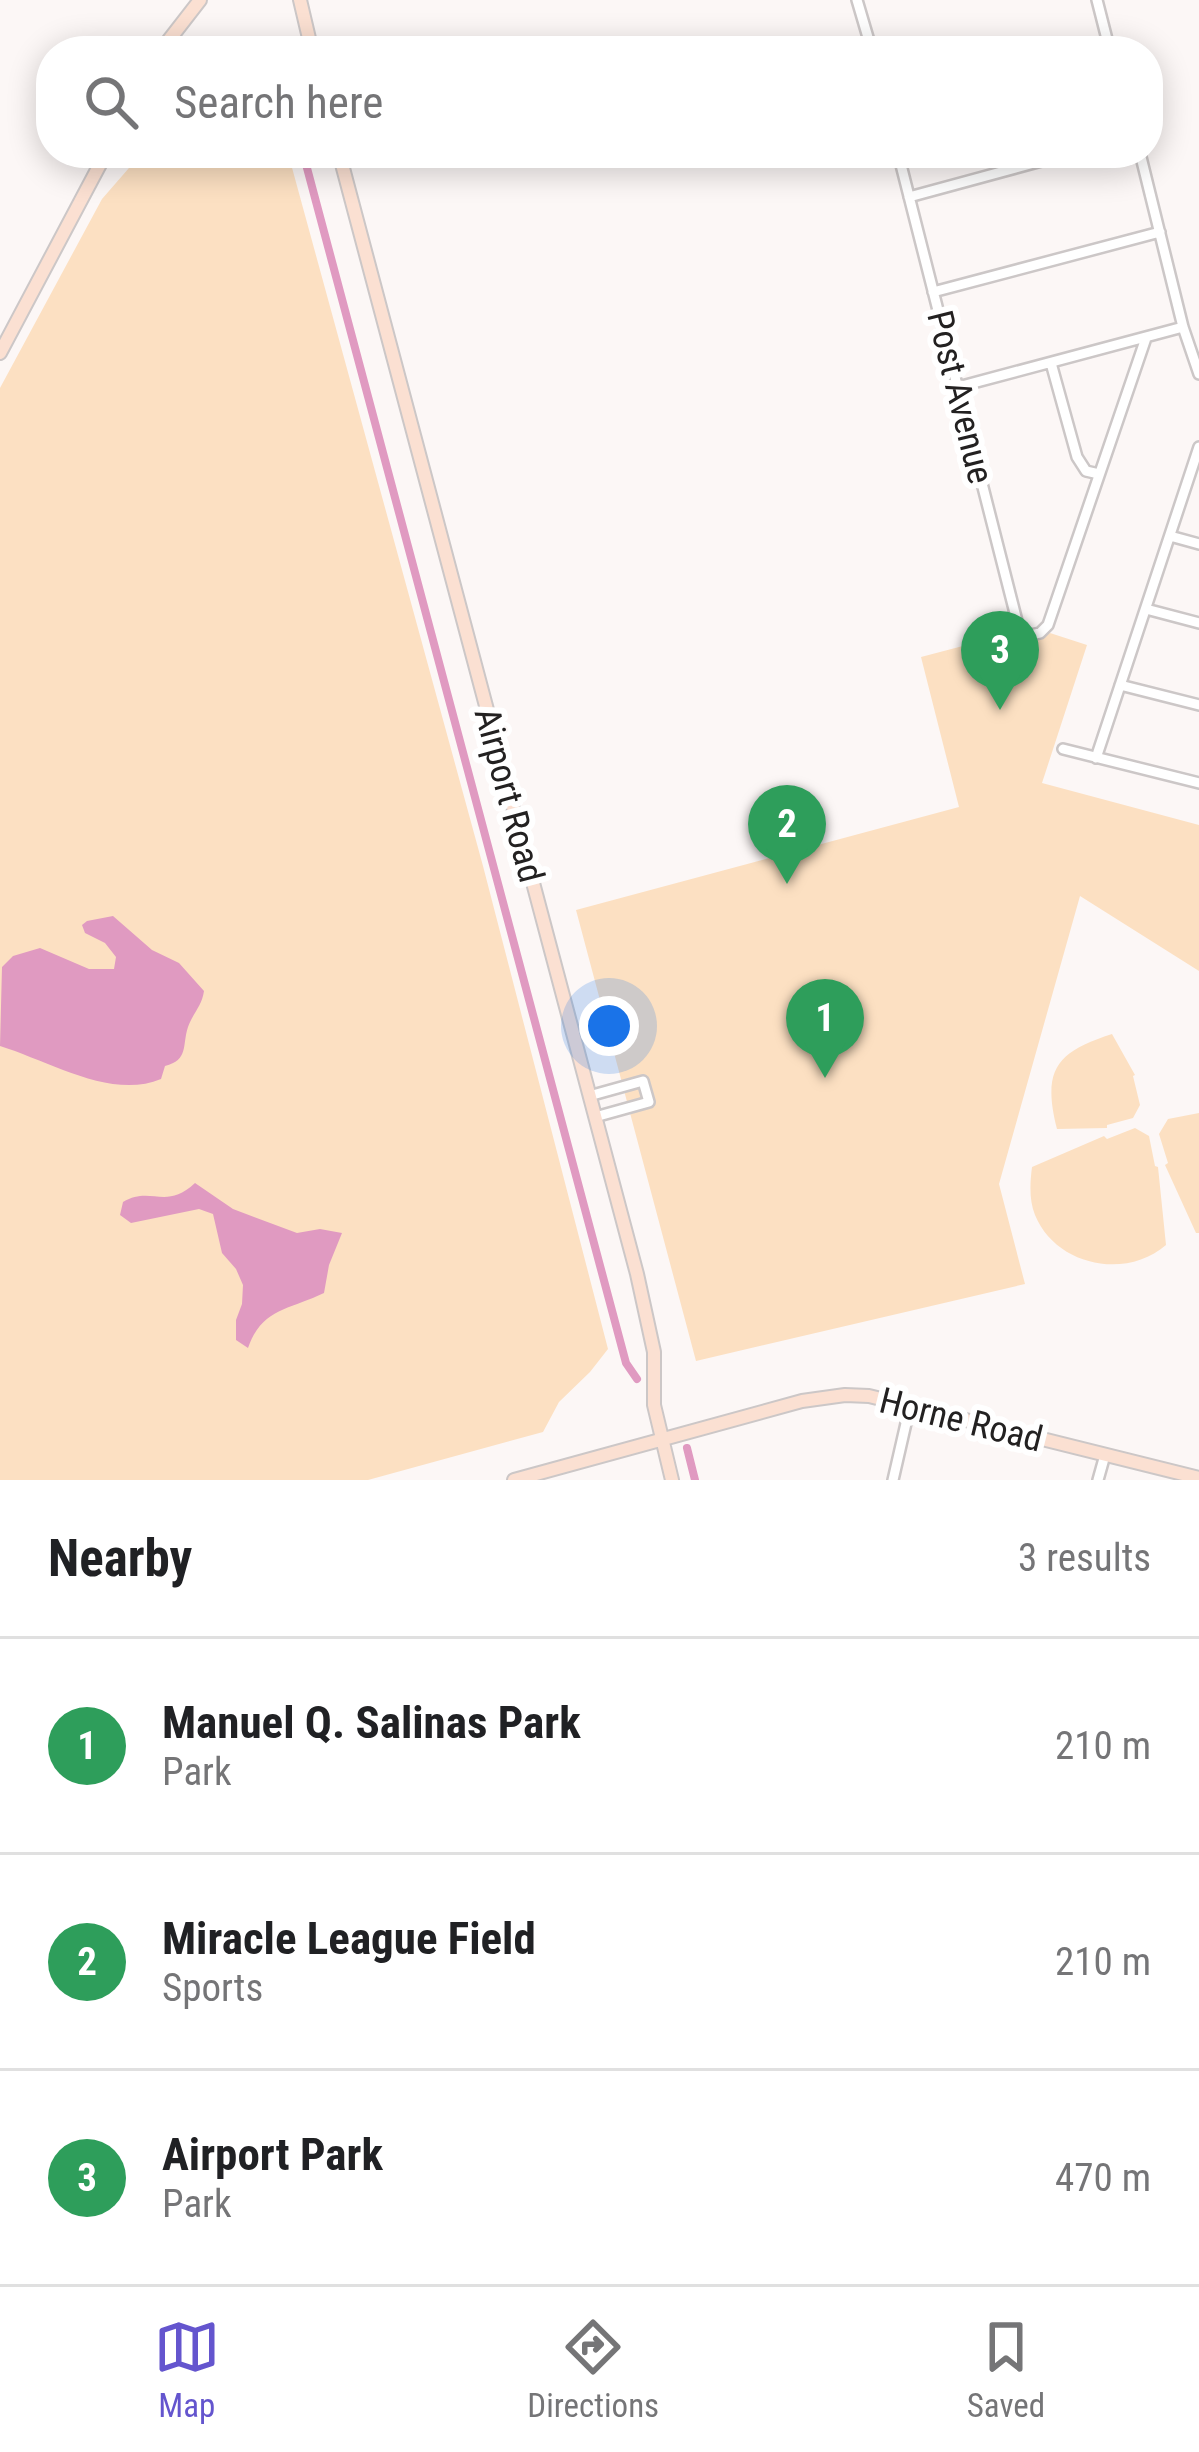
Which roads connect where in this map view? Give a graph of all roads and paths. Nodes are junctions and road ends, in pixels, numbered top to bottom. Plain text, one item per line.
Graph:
1 (188, 0) edge
2 (200, 0) edge
3 (876, 0) edge
4 (1097, 0) edge
5 (858, 2) edge
6 (298, 3) edge
7 (169, 36) edge
8 (172, 36) edge
9 (308, 36) edge
10 (868, 36) edge
11 (1106, 36) edge
12 (98, 168) edge
13 (343, 168) edge
14 (902, 168) edge
15 (1016, 168) edge
16 (1144, 168) edge
17 (909, 197) junction
18 (1160, 232) junction
19 (933, 292) junction
20 (1184, 327) junction
21 (1146, 338) junction
22 (1125, 343) junction
23 (0, 353) edge
24 (1139, 362) junction
25 (1051, 363) junction
26 (1199, 374) edge
27 (958, 387) junction
28 (1199, 447) edge
29 (1197, 461) edge
30 (1099, 474) junction
31 (1170, 536) junction
32 (1199, 544) edge
33 (1146, 609) junction
34 (1199, 623) edge
35 (1120, 685) junction
36 (1199, 705) edge
37 (1063, 749) dead end
38 (1096, 758) junction
39 (1199, 783) edge
40 (589, 1096) junction
41 (595, 1118) junction
42 (910, 1406) junction
43 (662, 1439) junction
44 (1105, 1455) junction
45 (1199, 1478) edge
46 (514, 1480) edge
47 (672, 1480) edge
48 (893, 1480) edge
49 (1098, 1480) edge

1 - 7 street
2 - 8 street
3 - 5 street
4 - 11 street
5 - 10 street
6 - 9 street
12 - 23 street
13 - 40 street, Airport Road
14 - 17 street, Post Avenue
15 - 17 street
16 - 18 street
17 - 19 street, Post Avenue
18 - 19 street
18 - 20 street
19 - 27 street, Post Avenue
20 - 21 street
20 - 26 street
21 - 22 street
21 - 24 street
22 - 24 street
22 - 25 street
24 - 30 street
25 - 27 street
25 - 30 street
27 - 30 street, Post Avenue
28 - 29 street
29 - 31 street
31 - 32 street
31 - 33 street
33 - 34 street
33 - 35 street
35 - 36 street
35 - 38 street
37 - 38 street
38 - 39 street
40 - 41 street, Airport Road
40 - 41 street
41 - 43 street, Airport Road
42 - 43 street, Horne Road
42 - 44 street, Horne Road
42 - 48 street
43 - 46 street, Horne Road
43 - 47 street, Airport Road
44 - 45 street, Horne Road
44 - 49 street

